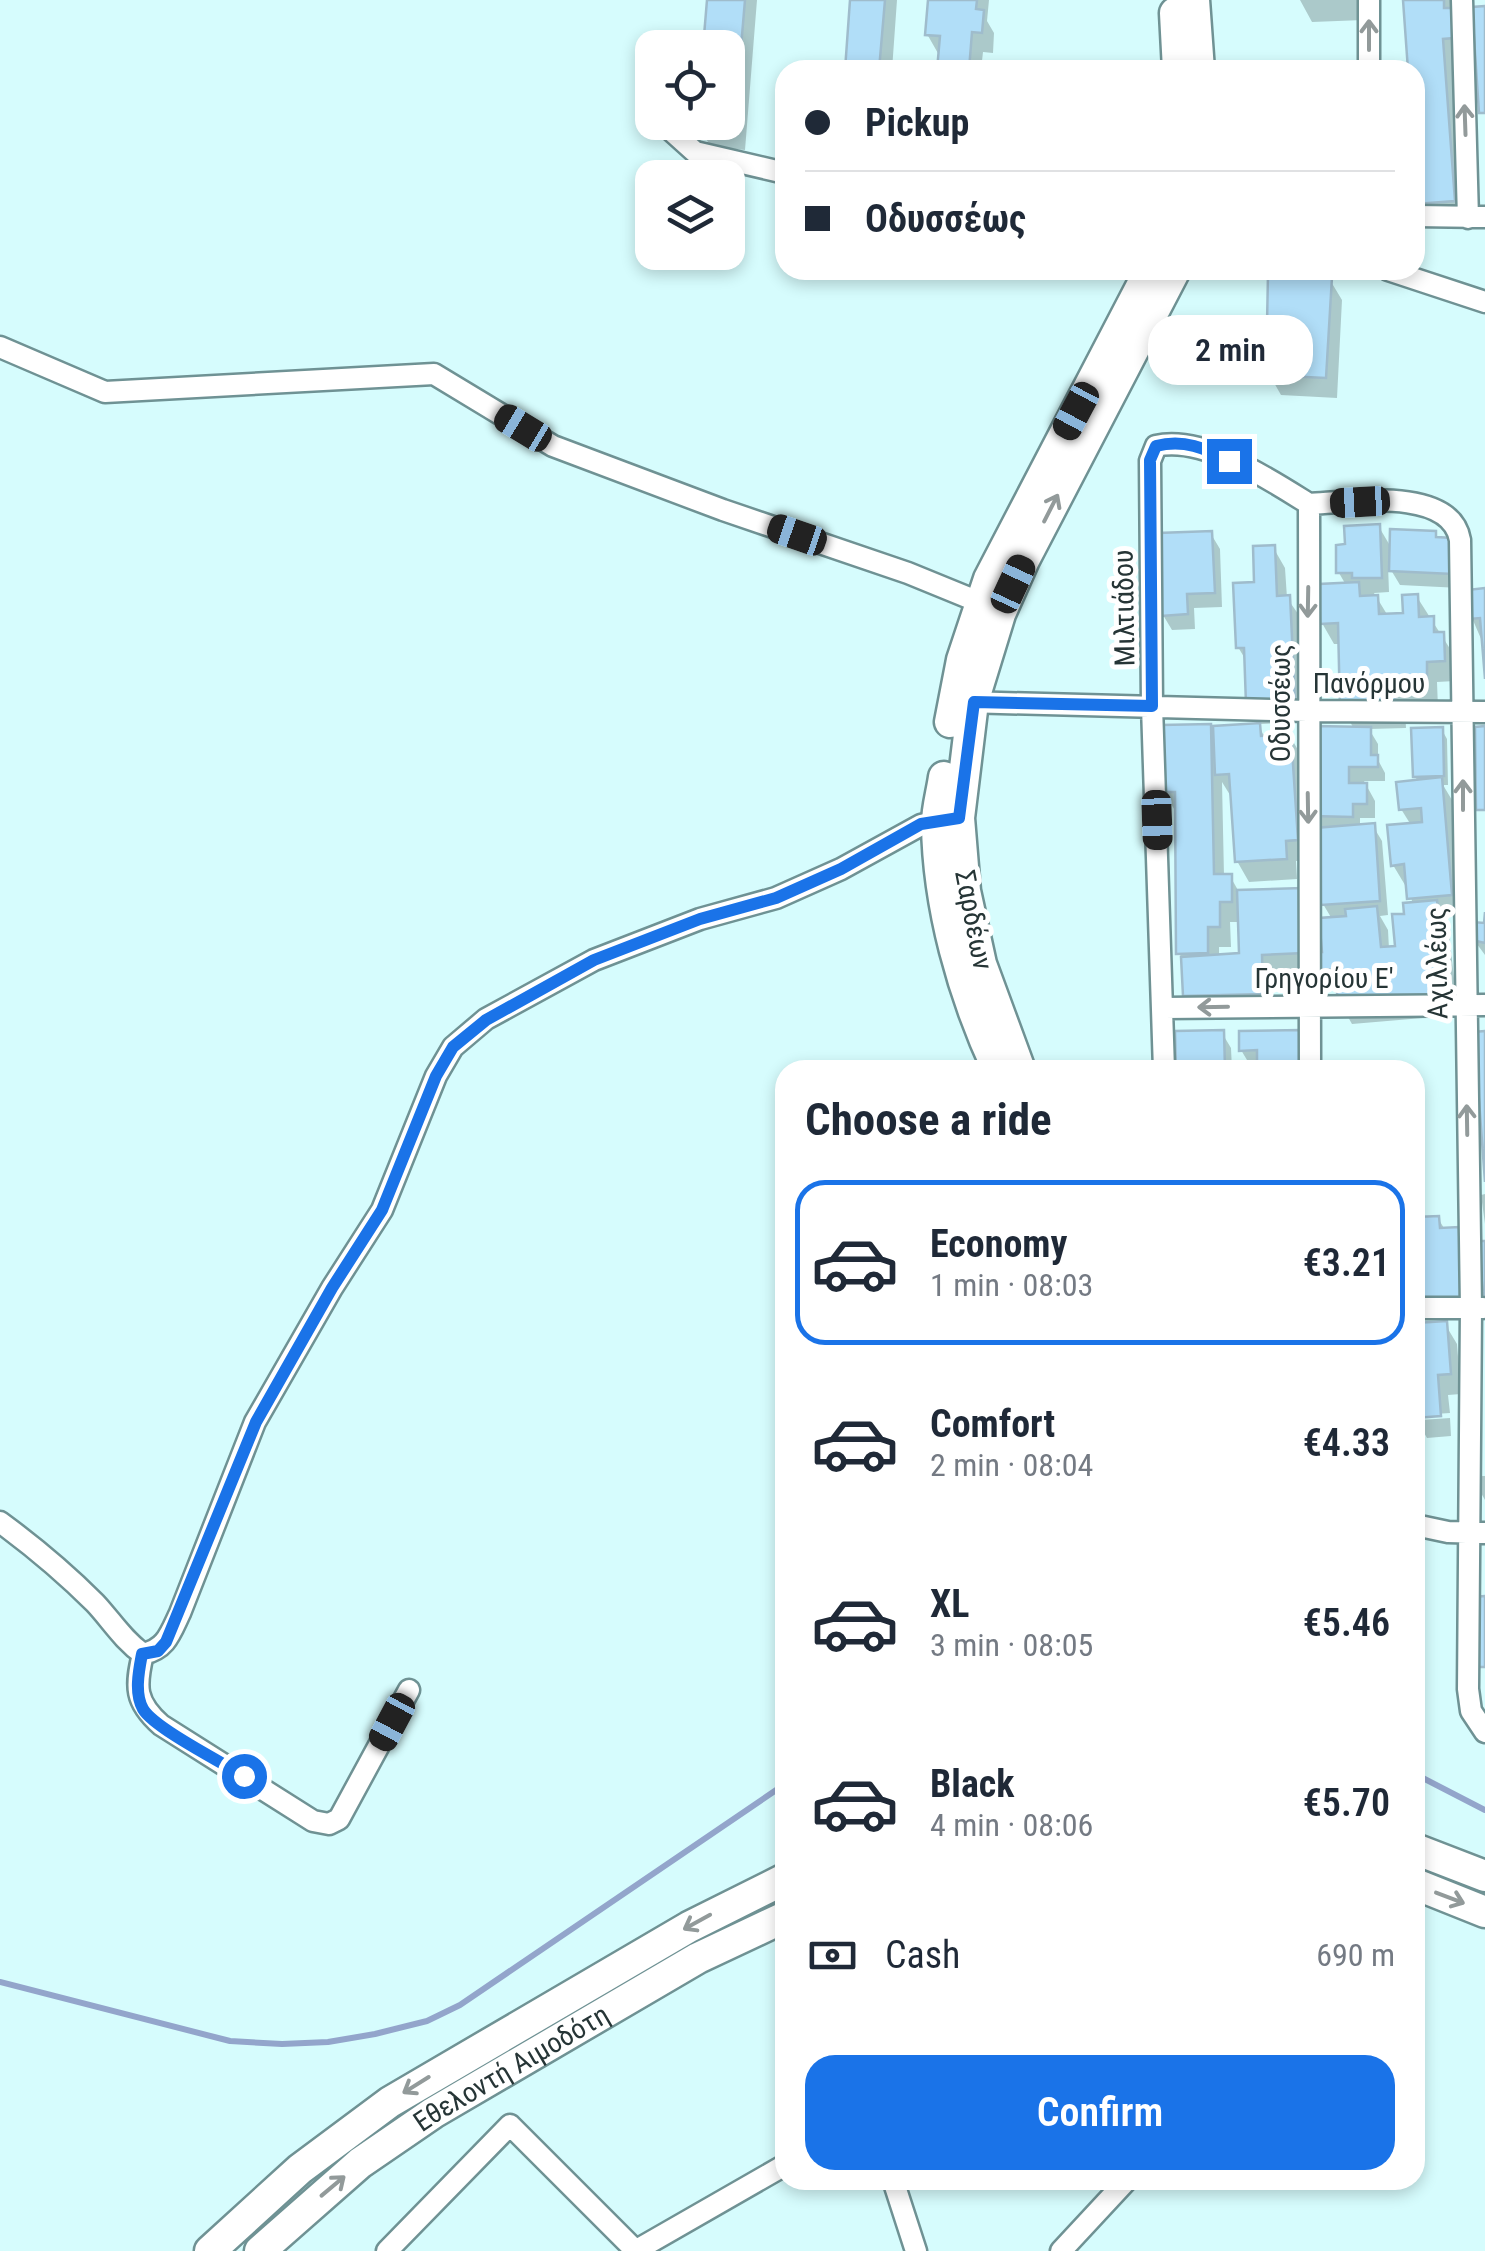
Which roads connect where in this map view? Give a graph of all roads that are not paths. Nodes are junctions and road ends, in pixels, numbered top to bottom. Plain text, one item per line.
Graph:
1 (1174, 0) edge
2 (1194, 0) edge
3 (1369, 0) edge
4 (1462, 0) edge
5 (1177, 60) edge
6 (1198, 60) edge
7 (1369, 60) edge
8 (682, 140) edge
9 (775, 171) edge
10 (1425, 216) edge
11 (1477, 218) edge
12 (1145, 280) edge
13 (1170, 280) edge
14 (1418, 280) edge
15 (1485, 302) edge
16 (0, 347) edge
17 (1309, 504) junction
18 (980, 602) junction
19 (963, 702) junction
20 (1152, 706) junction
21 (1307, 710) junction
22 (1462, 711) junction
23 (1485, 712) edge
24 (948, 819) junction
25 (1310, 1005) junction
26 (1475, 1006) edge
27 (1164, 1008) junction
28 (994, 1060) edge
29 (1016, 1060) edge
30 (1164, 1060) edge
31 (1310, 1060) edge
32 (1425, 1308) edge
33 (1478, 1308) edge
34 (0, 1522) edge
35 (1425, 1526) edge
36 (1478, 1532) edge
37 (142, 1654) junction
38 (409, 1690) dead end
39 (1485, 1732) edge
40 (1425, 1855) edge
41 (1485, 1876) edge
42 (775, 1886) edge
43 (1425, 1888) edge
44 (1485, 1912) edge
45 (775, 1921) edge
46 (775, 2170) edge
47 (896, 2190) edge
48 (1105, 2190) edge
49 (1118, 2190) edge
50 (1109, 2200) junction
51 (210, 2251) edge
52 (260, 2251) edge
53 (386, 2251) edge
54 (635, 2251) edge
55 (916, 2251) edge
56 (1061, 2251) edge

1 - 5 main road
2 - 6 main road
7 -> 3 street
11 -> 4 street
8 - 9 street
10 - 11 street
12 - 18 main road, Σαρδέων
19 -> 13 main road, Σαρδέων
14 - 15 street
16 - 18 street
17 - 20 street, Μιλτιάδου
17 -> 21 street, Οδυσσέως
17 - 22 street, Αχιλλέως
18 - 19 main road, Σαρδέων
19 - 20 street, Πανόρμου
19 - 24 main road, Σαρδέων
20 - 21 street, Πανόρμου
20 - 27 street, Μιλτιάδου
21 - 22 street, Πανόρμου
21 -> 25 street, Οδυσσέως
22 - 23 street, Πανόρμου
26 -> 22 street, Αχιλλέως
24 - 28 main road, Σαρδέων
24 - 29 main road, Σαρδέων
24 - 37 street
25 - 26 street, Γρηγορίου Ε'
25 -> 27 street, Γρηγορίου Ε'
25 - 31 street, Οδυσσέως
33 -> 26 street, Αχιλλέως
27 - 30 street, Μιλτιάδου
32 - 33 street
33 - 36 street, Αχιλλέως
34 - 37 street
35 - 36 street
36 - 39 street, Αχιλλέως
37 - 38 street
40 - 41 main road
42 -> 51 main road
43 -> 44 main road
52 -> 45 main road, Εθελοντή Αιμοδότη
46 - 54 street
47 - 55 street
48 - 50 street
49 - 50 street
50 - 56 street
53 - 54 street

